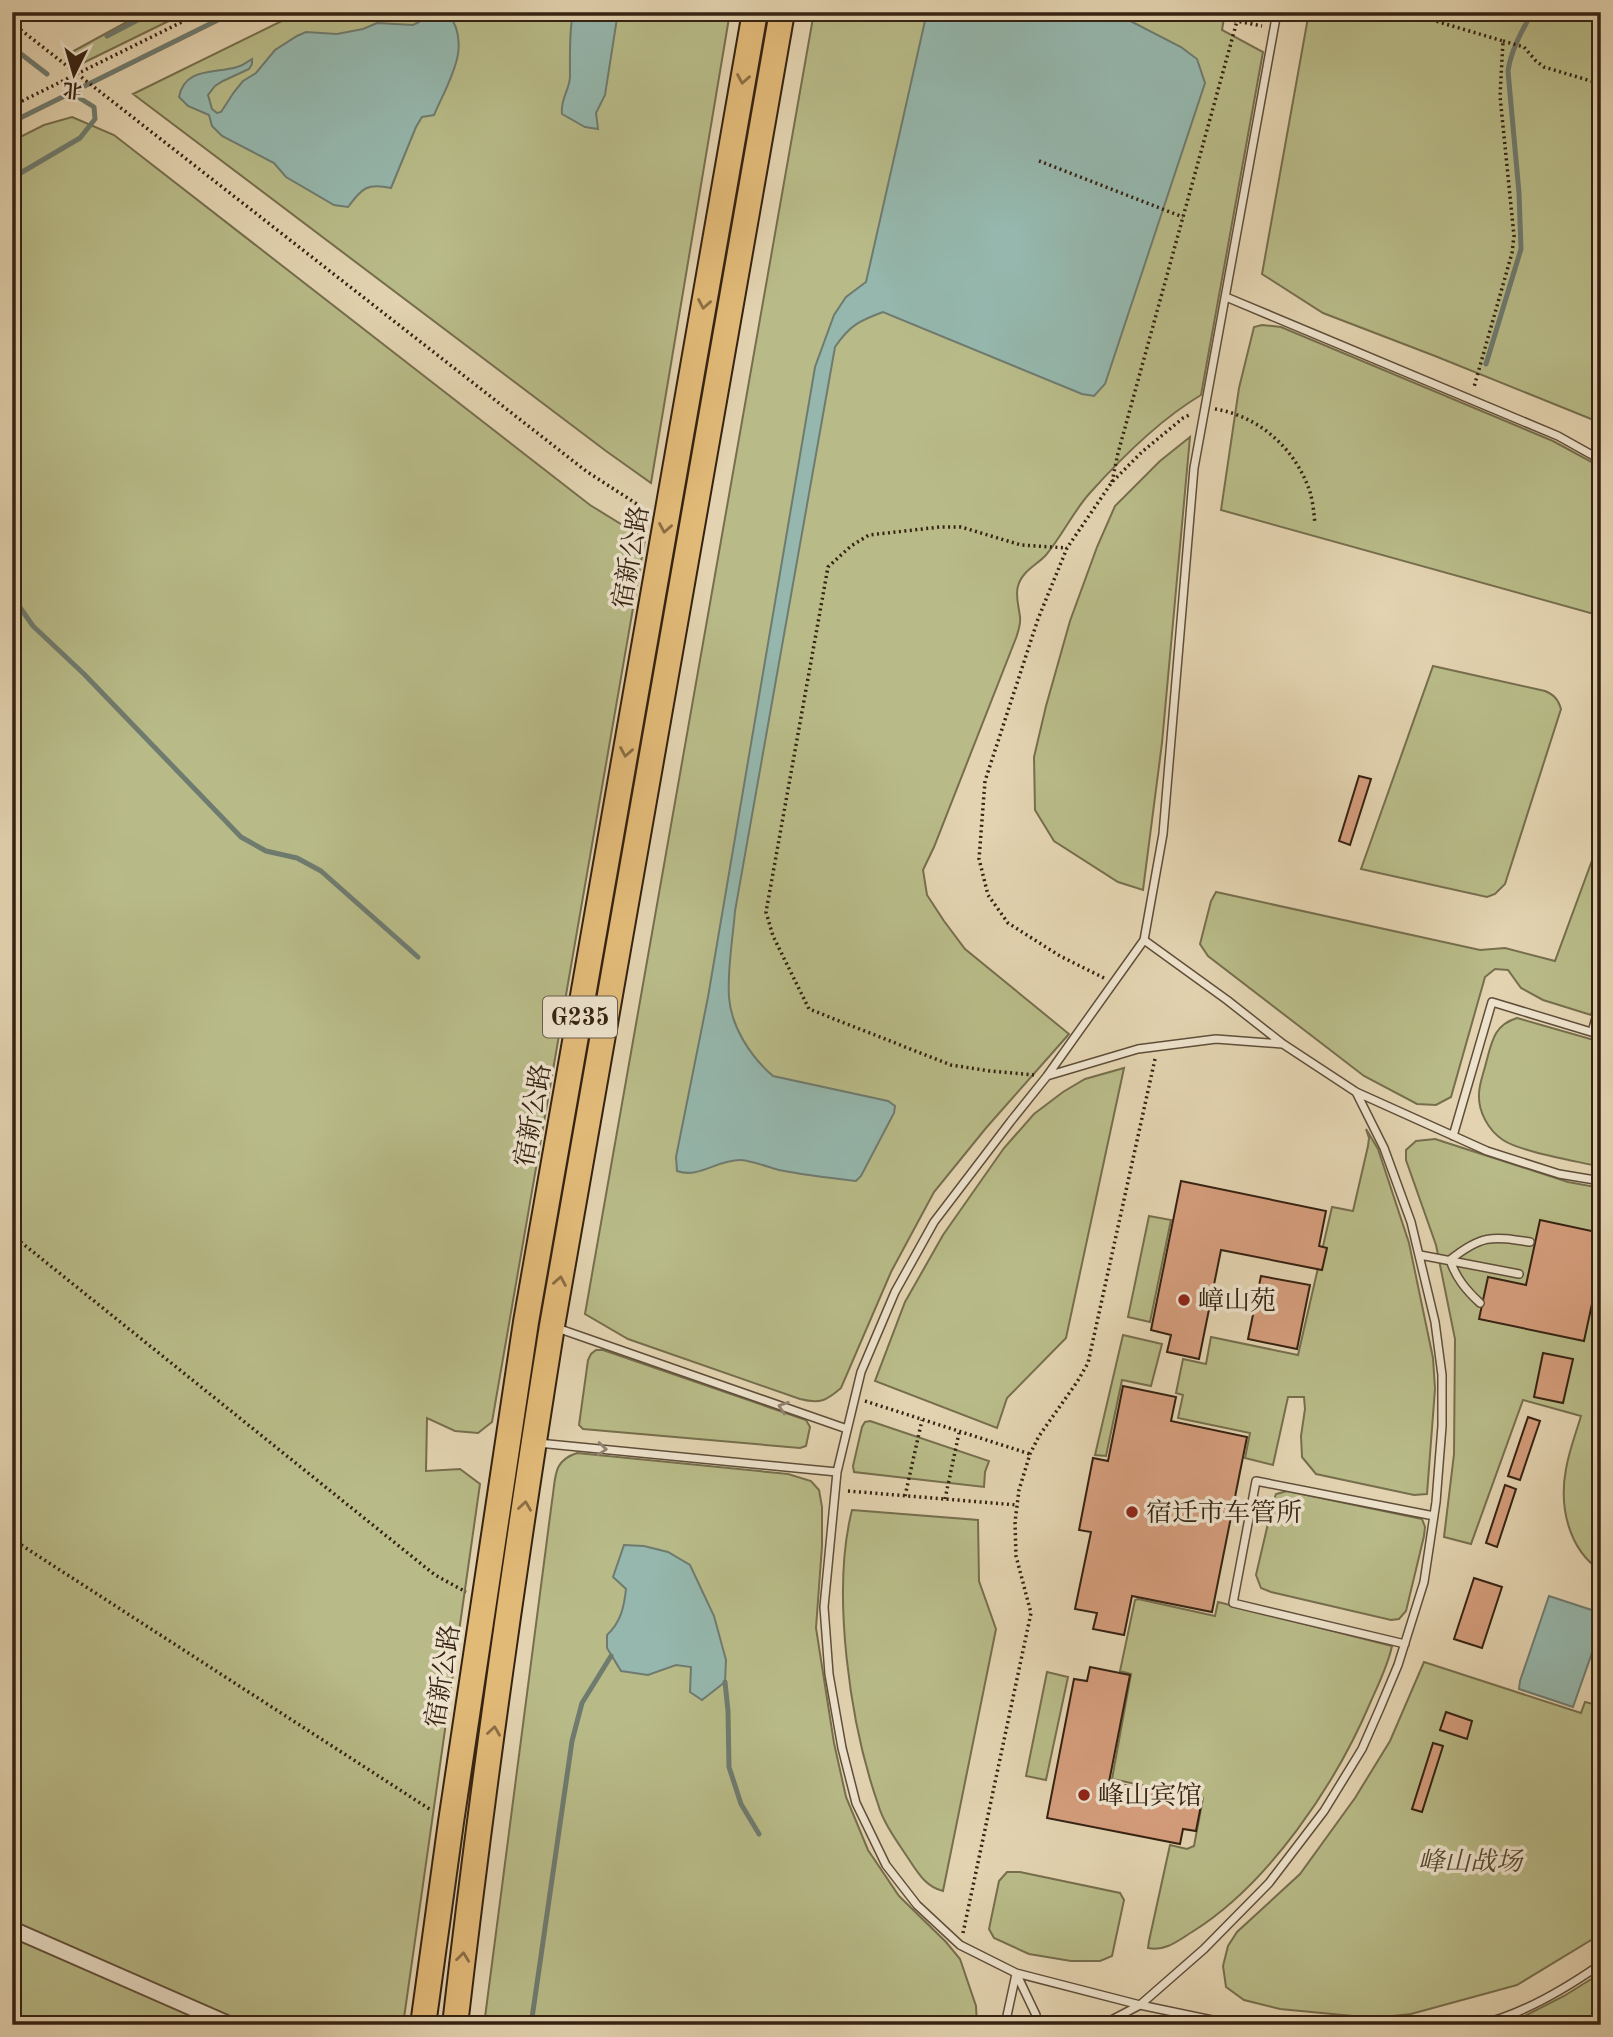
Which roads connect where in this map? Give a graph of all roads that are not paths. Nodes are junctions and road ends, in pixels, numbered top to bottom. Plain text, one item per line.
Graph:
1 (755, 12) edge
2 (782, 12) edge
3 (1278, 12) edge
4 (1226, 297) junction
5 (1601, 460) edge
6 (1144, 940) junction
7 (1601, 1000) edge
8 (1592, 1032) junction
9 (1601, 1035) edge
10 (1283, 1044) junction
11 (1047, 1076) junction
12 (1356, 1092) junction
13 (1453, 1136) junction
14 (1601, 1181) edge
15 (1530, 1242) dead end
16 (1420, 1255) junction
17 (1450, 1260) junction
18 (1520, 1274) dead end
19 (1480, 1303) dead end
20 (552, 1326) junction
21 (848, 1429) junction
22 (534, 1443) junction
23 (837, 1472) junction
24 (1434, 1516) junction
25 (1405, 1644) junction
26 (12, 1929) edge
27 (1601, 1964) edge
28 (1016, 1973) junction
29 (1140, 2005) junction
30 (231, 2025) edge
31 (423, 2025) edge
32 (456, 2025) edge
33 (1004, 2025) edge
34 (1037, 2025) edge
35 (1102, 2025) edge
36 (1236, 2025) edge
37 (1477, 2025) edge

1 -> 31 highway, 宿新公路 / G235
20 -> 2 highway, G235
3 - 4 lane
4 - 5 lane
4 - 6 lane
6 - 10 lane
6 - 11 lane
7 - 8 lane
8 - 9 lane
8 - 13 lane
10 - 11 lane
10 - 12 lane
11 - 21 lane
12 - 13 lane
12 - 16 lane
13 - 14 lane
15 - 17 lane
16 - 17 lane
16 - 24 lane
17 - 18 lane
17 - 19 lane
21 -> 20 lane
20 - 22 highway, G235
21 - 23 lane
22 -> 23 lane
32 -> 22 highway, G235
23 - 28 lane
24 - 25 lane
24 - 25 lane
25 - 29 lane
26 - 30 street
27 - 37 lane
28 - 29 lane
28 - 33 lane
28 - 34 lane
29 - 35 lane
29 - 36 lane

